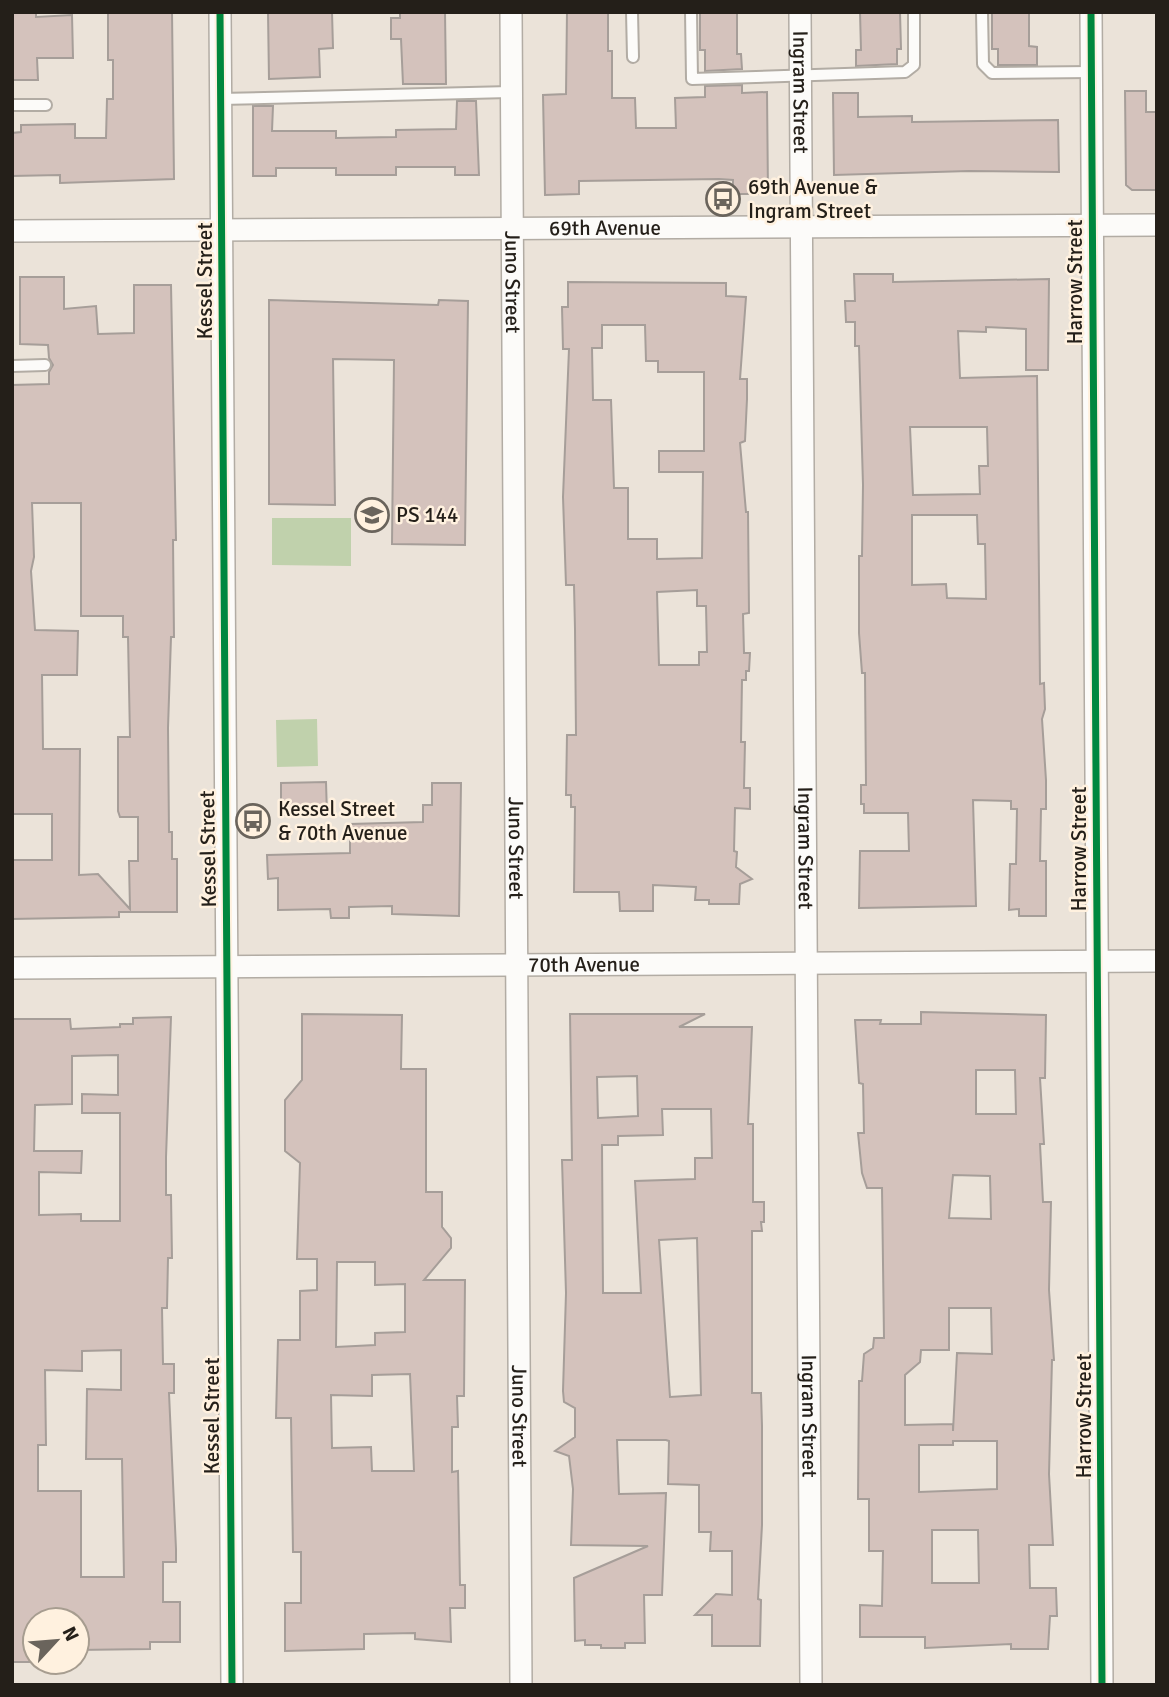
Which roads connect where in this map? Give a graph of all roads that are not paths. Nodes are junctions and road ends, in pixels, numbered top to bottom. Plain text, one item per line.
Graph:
1 (220, 12) edge
2 (511, 12) edge
3 (632, 12) edge
4 (691, 12) edge
5 (800, 12) edge
6 (914, 12) edge
7 (982, 12) edge
8 (1091, 12) edge
9 (633, 57) dead end
10 (1091, 72) junction
11 (801, 76) junction
12 (511, 92) junction
13 (220, 99) junction
14 (12, 105) edge
15 (46, 105) dead end
16 (1092, 225) junction
17 (1157, 225) edge
18 (802, 226) junction
19 (223, 230) junction
20 (512, 230) junction
21 (12, 232) edge
22 (45, 365) dead end
23 (12, 366) edge
24 (1097, 961) junction
25 (1157, 961) edge
26 (807, 963) junction
27 (516, 967) junction
28 (12, 968) edge
29 (227, 968) junction
30 (232, 1685) edge
31 (521, 1685) edge
32 (811, 1685) edge
33 (1102, 1685) edge

1 - 13 street, Kessel Street
2 - 12 street, Juno Street
3 - 9 lane
4 - 11 lane
5 - 11 street, Ingram Street
6 - 11 lane
7 - 10 lane
8 - 10 street, Harrow Street
10 - 16 street, Harrow Street
11 - 18 street, Ingram Street
12 - 13 lane
12 - 20 street, Juno Street
13 - 19 street, Kessel Street
14 - 15 lane
16 - 17 street, 69th Avenue
16 - 18 street, 69th Avenue
16 - 24 street, Harrow Street
18 - 20 street, 69th Avenue
18 - 26 street, Ingram Street
19 - 20 street, 69th Avenue
19 - 21 street, 69th Avenue
19 - 29 street, Kessel Street
20 - 27 street, Juno Street
22 - 23 lane
24 - 25 street, 70th Avenue
24 - 26 street, 70th Avenue
24 - 33 street, Harrow Street
26 - 27 street, 70th Avenue
26 - 32 street, Ingram Street
27 - 29 street, 70th Avenue
27 - 31 street, Juno Street
28 - 29 street, 70th Avenue
29 - 30 street, Kessel Street

